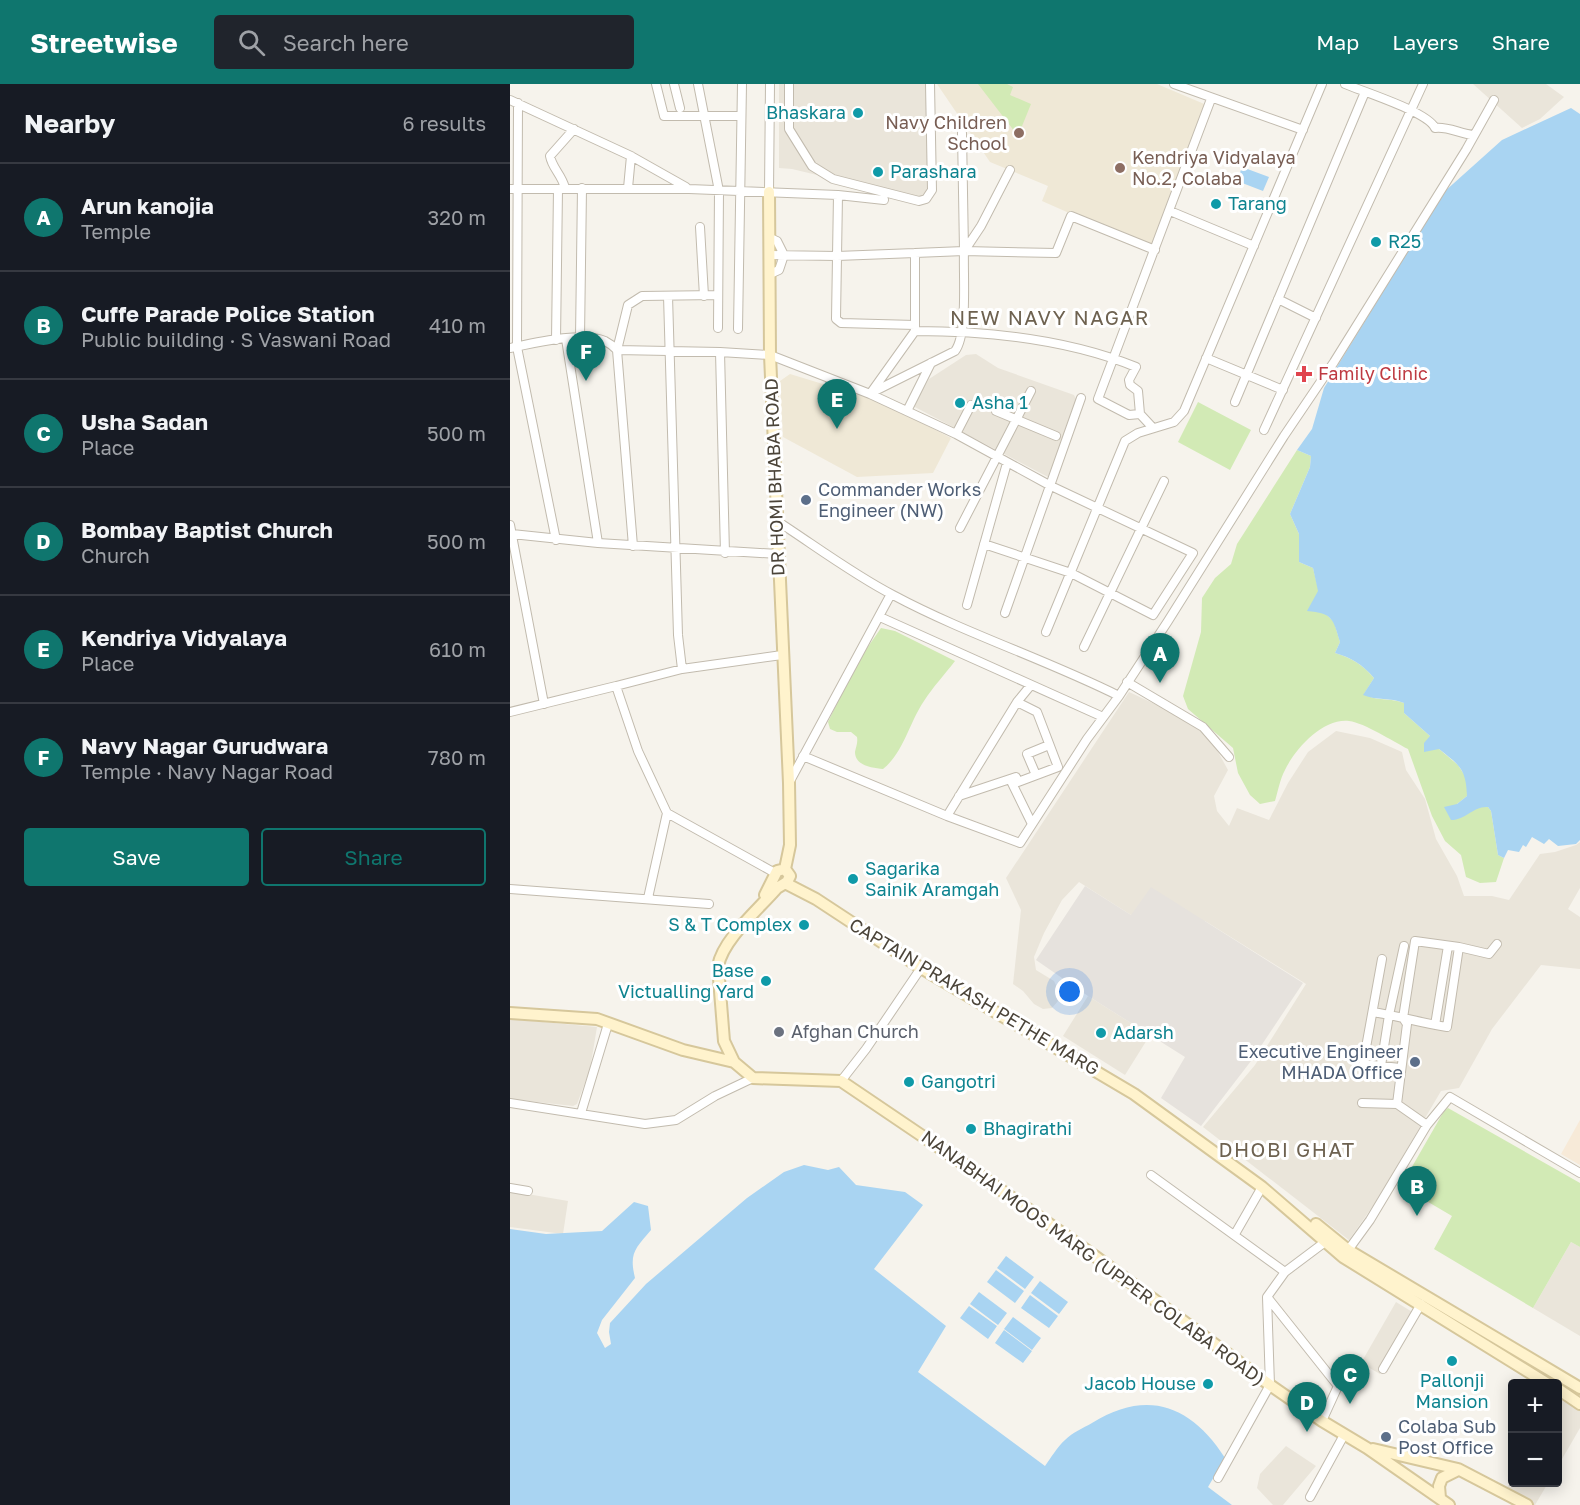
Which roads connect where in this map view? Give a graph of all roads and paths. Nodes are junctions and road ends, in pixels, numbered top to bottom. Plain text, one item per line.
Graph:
1 (656, 84) edge
2 (674, 84) edge
3 (698, 84) edge
4 (742, 84) edge
5 (770, 84) edge
6 (789, 84) edge
7 (930, 84) edge
8 (1174, 84) edge
9 (1322, 84) edge
10 (1345, 84) edge
11 (1423, 84) edge
12 (1365, 92) junction
13 (1211, 99) junction
14 (1494, 100) dead end
15 (514, 102) edge
16 (680, 108) dead end
17 (1411, 110) junction
18 (705, 116) junction
19 (741, 116) junction
20 (574, 129) junction
21 (1303, 130) junction
22 (962, 133) dead end
23 (1474, 135) junction
24 (631, 156) junction
25 (1010, 170) dead end
26 (582, 188) junction
27 (628, 188) junction
28 (513, 189) edge
29 (562, 189) junction
30 (689, 189) junction
31 (719, 191) junction
32 (739, 191) junction
33 (769, 192) junction
34 (838, 195) junction
35 (884, 200) dead end
36 (1170, 211) junction
37 (700, 227) dead end
38 (770, 238) junction
39 (1254, 246) junction
40 (1155, 250) junction
41 (964, 251) junction
42 (915, 253) junction
43 (770, 255) junction
44 (784, 255) junction
45 (837, 256) junction
46 (770, 274) junction
47 (717, 295) junction
48 (668, 296) junction
49 (704, 296) junction
50 (1278, 299) junction
51 (1316, 318) junction
52 (718, 328) dead end
53 (915, 328) junction
54 (738, 330) dead end
55 (963, 331) junction
56 (580, 338) junction
57 (566, 339) junction
58 (556, 340) junction
59 (513, 347) edge
60 (617, 350) junction
61 (669, 351) junction
62 (720, 352) junction
63 (770, 355) junction
64 (1114, 358) junction
65 (1206, 358) junction
66 (931, 363) junction
67 (1247, 375) junction
68 (1283, 390) junction
69 (1031, 391) dead end
70 (870, 393) junction
71 (1081, 398) dead end
72 (1235, 402) dead end
73 (971, 405) dead end
74 (907, 411) junction
75 (996, 411) dead end
76 (1140, 414) junction
77 (1017, 420) junction
78 (1153, 428) junction
79 (1264, 430) dead end
80 (956, 434) junction
81 (1056, 436) dead end
82 (998, 458) junction
83 (1007, 463) junction
84 (1164, 481) dead end
85 (1051, 486) junction
86 (1097, 508) junction
87 (777, 521) junction
88 (510, 525) edge
89 (960, 528) dead end
90 (1142, 528) junction
91 (512, 534) junction
92 (556, 540) junction
93 (598, 543) junction
94 (984, 544) junction
95 (633, 546) junction
96 (676, 548) junction
97 (724, 552) junction
98 (778, 554) junction
99 (1025, 557) junction
100 (1071, 573) junction
101 (891, 594) junction
102 (1110, 594) junction
103 (967, 605) dead end
104 (1005, 613) dead end
105 (880, 616) junction
106 (1046, 632) dead end
107 (1084, 646) dead end
108 (782, 655) junction
109 (681, 669) junction
110 (1127, 682) junction
111 (1031, 685) junction
112 (616, 686) junction
113 (1119, 696) junction
114 (1017, 702) junction
115 (544, 704) junction
116 (510, 712) edge
117 (1103, 717) junction
118 (1049, 745) junction
119 (803, 756) junction
120 (1229, 757) dead end
121 (1036, 775) junction
122 (1010, 779) junction
123 (789, 783) junction
124 (959, 796) junction
125 (668, 813) junction
126 (947, 816) junction
127 (1032, 824) junction
128 (782, 877) junction
129 (510, 889) edge
130 (648, 898) junction
131 (709, 904) dead end
132 (1497, 944) dead end
133 (1404, 946) dead end
134 (1448, 946) junction
135 (1459, 947) junction
136 (1382, 959) dead end
137 (921, 968) junction
138 (1373, 1012) junction
139 (510, 1013) edge
140 (1389, 1015) junction
141 (1402, 1018) junction
142 (608, 1024) junction
143 (1435, 1025) junction
144 (734, 1062) junction
145 (1381, 1066) junction
146 (1400, 1068) junction
147 (753, 1078) junction
148 (841, 1081) junction
149 (1134, 1094) junction
150 (1362, 1102) dead end
151 (510, 1103) edge
152 (1397, 1104) junction
153 (580, 1113) junction
154 (1427, 1125) junction
155 (1580, 1173) edge
156 (1151, 1175) dead end
157 (1262, 1187) junction
158 (510, 1188) edge
159 (528, 1191) dead end
160 (1235, 1234) junction
161 (1325, 1242) junction
162 (1346, 1253) junction
163 (1285, 1272) junction
164 (1268, 1297) junction
165 (1420, 1304) junction
166 (1383, 1369) dead end
167 (1560, 1376) junction
168 (1542, 1379) edge
169 (1560, 1379) edge
170 (1270, 1385) junction
171 (1580, 1388) edge
172 (1562, 1392) edge
173 (1580, 1404) edge
174 (1322, 1421) junction
175 (1344, 1435) junction
176 (1366, 1448) junction
177 (1458, 1469) junction
178 (1218, 1478) dead end
179 (1310, 1497) dead end
180 (1442, 1503) edge
181 (1527, 1505) edge

1 - 18 street
2 - 16 street
3 - 18 street
4 - 19 street
5 - 33 street, DR HOMI BHABA ROAD
6 - 7 street
8 - 13 street
9 - 21 street
10 - 12 street
11 - 17 street
12 - 17 street
12 - 50 street
13 - 21 street
13 - 36 street
14 - 23 street
15 - 20 street
15 - 28 street
17 - 23 street
17 - 51 street
18 - 19 street
18 - 31 street
19 - 32 street
20 - 24 street
20 - 29 street
21 - 39 street
22 - 41 street
23 - 110 street
24 - 27 street
24 - 30 street
25 - 41 street
26 - 27 street
26 - 29 street
26 - 56 street
27 - 30 street
28 - 29 street
28 - 59 street
29 - 58 street
30 - 31 street
31 - 32 street
31 - 47 street
32 - 33 street
32 - 54 street
33 - 34 street
33 - 38 main road, DR HOMI BHABA ROAD
34 - 35 street
34 - 45 street
36 - 39 street
36 - 40 street
37 - 49 street
38 - 43 main road, DR HOMI BHABA ROAD
38 - 44 street
39 - 65 street
40 - 41 street
40 - 64 street
41 - 42 street
41 - 55 street
42 - 45 street
42 - 53 street
43 - 44 street
43 - 46 main road, DR HOMI BHABA ROAD
44 - 45 street
44 - 46 street
45 - 53 street
46 - 63 main road, DR HOMI BHABA ROAD
47 - 49 street
47 - 52 street
48 - 49 street
48 - 60 street
48 - 61 street
50 - 51 street
50 - 67 street
51 - 68 street
53 - 55 street
53 - 70 street
55 - 64 street
55 - 66 street
56 - 57 street
56 - 60 street
57 - 58 street
57 - 93 street
58 - 59 street
59 - 92 street
60 - 61 street
60 - 95 street
61 - 62 street
61 - 96 street
62 - 63 street
62 - 97 street
63 - 70 street
63 - 87 main road, DR HOMI BHABA ROAD
64 - 76 street
64 - 76 street
65 - 67 street
65 - 78 street
66 - 70 street
66 - 74 street
67 - 68 street
67 - 72 street
68 - 79 street
69 - 77 street
70 - 74 street
71 - 85 street
73 - 80 street
74 - 80 street
75 - 77 street
76 - 78 street
77 - 81 street
77 - 82 street
78 - 86 street
80 - 82 street
82 - 83 street
82 - 89 street
83 - 85 street
83 - 94 street
84 - 90 street
85 - 86 street
85 - 99 street
86 - 90 street
86 - 100 street
87 - 98 main road, DR HOMI BHABA ROAD
87 - 101 street
88 - 91 street
90 - 102 street
90 - 102 street
91 - 92 street
91 - 115 street
92 - 93 street
93 - 95 street
94 - 99 street
94 - 103 street
95 - 96 street
96 - 97 street
96 - 109 street
97 - 98 street
98 - 108 main road, DR HOMI BHABA ROAD
99 - 100 street
99 - 104 street
100 - 102 street
100 - 106 street
101 - 105 street
101 - 113 street
102 - 107 street
105 - 111 street
105 - 119 street
108 - 109 street
108 - 123 main road, DR HOMI BHABA ROAD
109 - 112 street
110 - 113 street
110 - 120 street
111 - 114 street
111 - 117 street
112 - 115 street
112 - 125 street
113 - 117 street
114 - 118 street
114 - 124 street
115 - 116 street
117 - 127 street
118 - 121 street
118 - 121 street
119 - 123 street
119 - 126 street
121 - 122 street
122 - 124 street
122 - 127 street
123 - 128 main road, DR HOMI BHABA ROAD
124 - 126 street
125 - 128 street
125 - 130 street
126 - 127 street
128 - 137 main road, CAPTAIN PRAKASH PETHE MARG
128 - 144 main road
129 - 130 street
130 - 131 street
132 - 135 street
133 - 140 street
134 - 135 street
134 - 141 street
134 - 143 street
135 - 143 street
136 - 138 street
137 - 148 street
137 - 149 main road, CAPTAIN PRAKASH PETHE MARG
138 - 140 street
138 - 145 street
139 - 142 main road
140 - 141 street
140 - 145 street
141 - 143 street
141 - 146 street
142 - 144 main road
142 - 153 street
144 - 147 main road
145 - 146 street
146 - 152 street
147 - 148 main road
147 - 153 street
148 - 170 main road, NANABHAI MOOS MARG (UPPER COLABA ROAD)
149 - 157 main road, CAPTAIN PRAKASH PETHE MARG
149 - 162 main road, CAPTAIN PRAKASH PETHE MARG
150 - 152 street
151 - 153 street
152 - 154 street
154 - 155 street
154 - 162 street
156 - 160 street
157 - 160 street
157 - 161 main road, CAPTAIN PRAKASH PETHE MARG
158 - 159 street
160 - 163 street
161 - 162 main road, CAPTAIN PRAKASH PETHE MARG
161 - 163 street
162 - 165 main road, CAPTAIN PRAKASH PETHE MARG
162 - 167 main road, CAPTAIN PRAKASH PETHE MARG
163 - 164 street
164 - 170 street
164 - 174 street
165 - 166 street
165 - 168 main road, CAPTAIN PRAKASH PETHE MARG
167 - 169 main road
167 - 171 main road, CAPTAIN PRAKASH PETHE MARG
170 - 174 main road, NANABHAI MOOS MARG (UPPER COLABA ROAD)
170 - 178 street
172 - 173 main road
174 - 175 main road, NANABHAI MOOS MARG (UPPER COLABA ROAD)
175 - 176 main road, NANABHAI MOOS MARG (UPPER COLABA ROAD)
175 - 179 street
176 - 177 main road
176 - 180 main road, NANABHAI MOOS MARG (UPPER COLABA ROAD)
177 - 180 main road
177 - 181 main road

